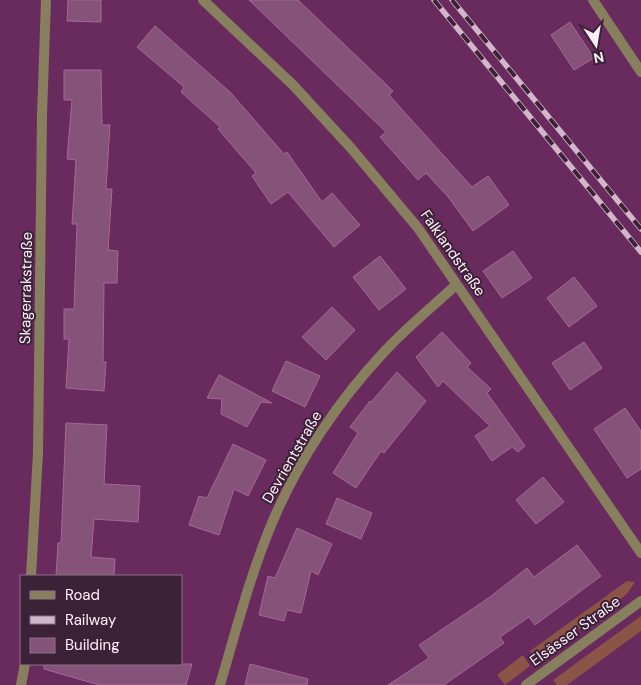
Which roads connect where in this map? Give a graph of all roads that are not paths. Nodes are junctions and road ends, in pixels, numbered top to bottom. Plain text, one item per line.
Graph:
1 (46, 0) edge
2 (204, 0) edge
3 (593, 0) edge
4 (641, 72) edge
5 (456, 285) junction
6 (641, 553) edge
7 (31, 575) edge
8 (641, 601) edge
9 (25, 665) edge
10 (21, 685) edge
11 (220, 685) edge
12 (526, 685) edge

1 - 7 street, Skagerrakstraße
2 - 5 street, Falklandstraße
3 - 4 street
5 - 6 street, Falklandstraße
5 - 11 street, Devrientstraße
8 - 12 street, Elsässer Straße
9 - 10 street

